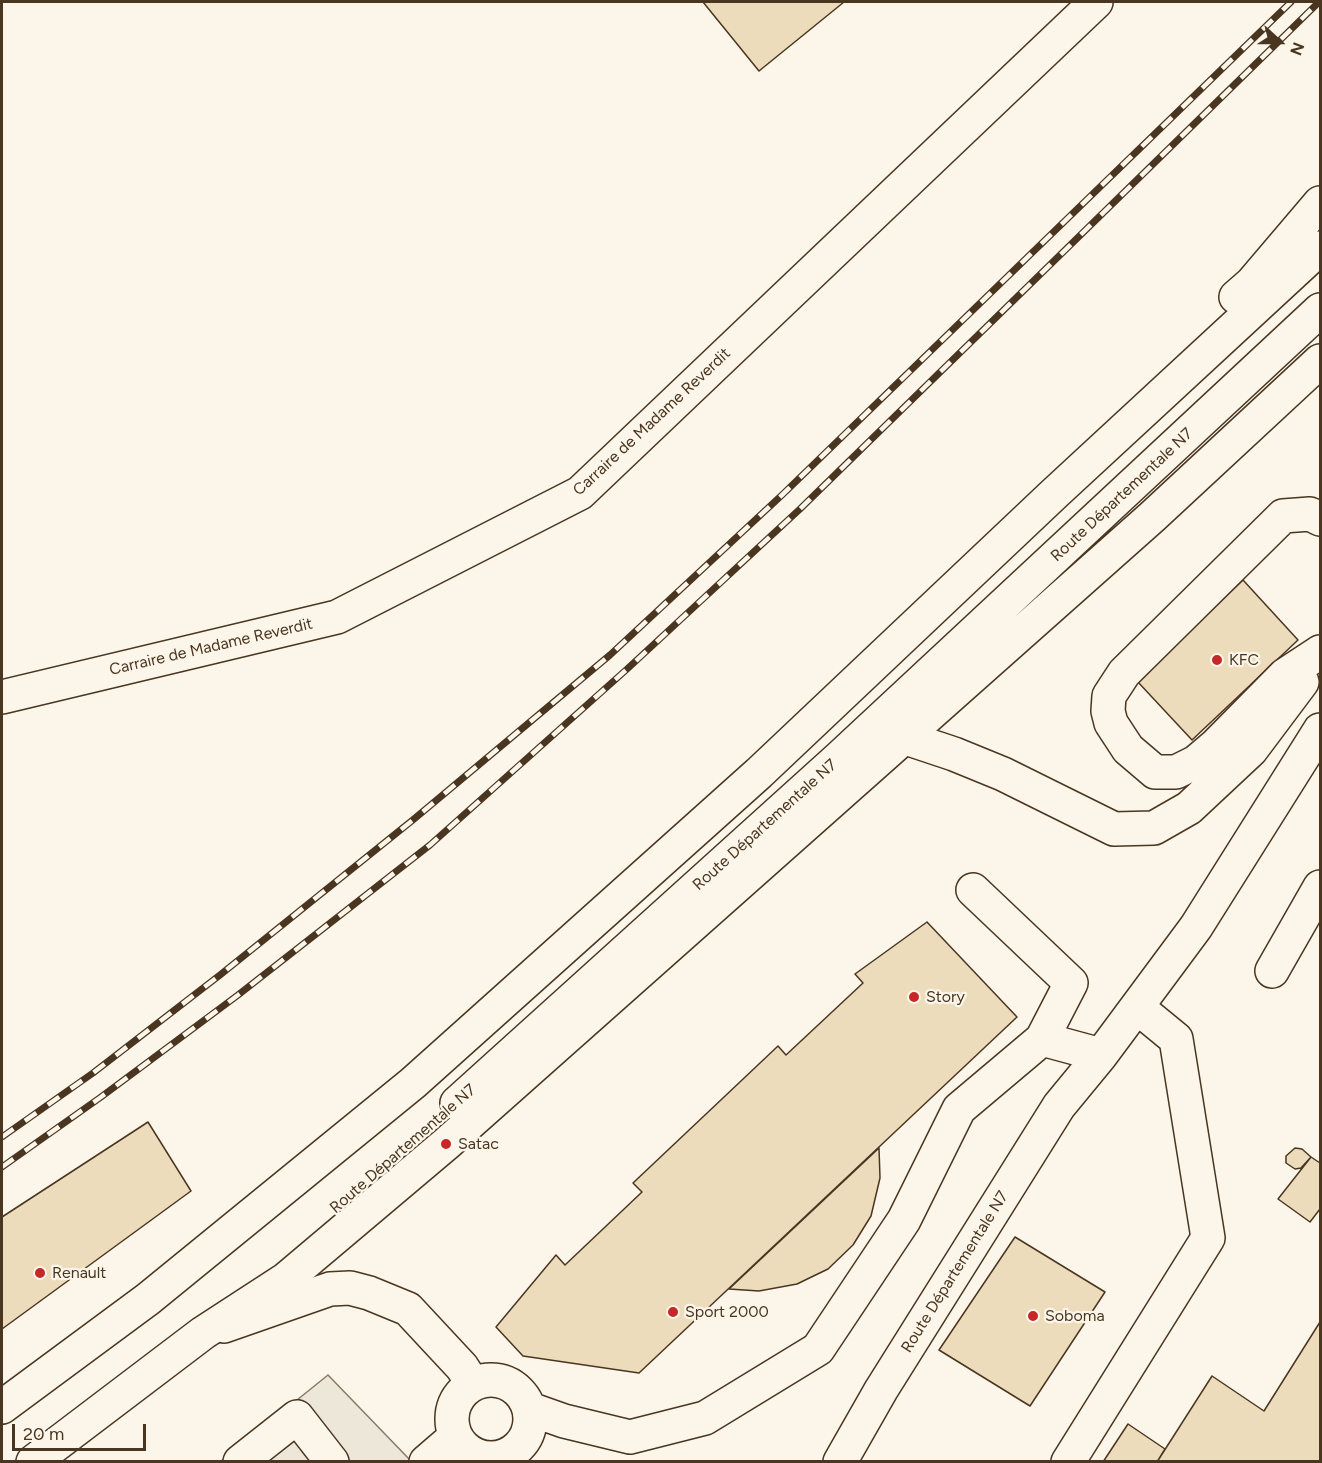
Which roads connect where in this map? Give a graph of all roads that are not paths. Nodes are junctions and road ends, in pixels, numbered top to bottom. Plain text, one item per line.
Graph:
1 (1096, 2) edge
2 (1320, 203) edge
3 (1320, 248) edge
4 (1320, 310) edge
5 (1320, 361) edge
6 (1053, 494) junction
7 (1320, 519) edge
8 (1320, 652) edge
9 (1320, 658) edge
10 (2, 697) edge
11 (1320, 730) edge
12 (903, 737) junction
13 (1320, 886) edge
14 (973, 890) dead end
15 (1272, 971) dead end
16 (1137, 1007) junction
17 (1042, 1039) junction
18 (1101, 1054) junction
19 (203, 1333) junction
20 (473, 1384) junction
21 (2, 1407) edge
22 (530, 1409) junction
23 (455, 1437) junction
24 (514, 1456) edge
25 (33, 1461) edge
26 (240, 1461) edge
27 (332, 1461) edge
28 (426, 1461) edge
29 (840, 1461) edge
30 (1068, 1461) edge

1 - 10 main road, Carraire de Madame Reverdit
2 - 6 main road
3 - 6 main road
4 - 19 main road, Route Départementale N7
5 - 12 main road, Route Départementale N7
6 - 21 main road
7 - 8 main road
9 - 12 main road
11 - 16 main road, Route Départementale N7
12 - 19 main road, Route Départementale N7
13 - 15 main road
14 - 17 main road
16 - 18 main road, Route Départementale N7
16 - 30 main road
17 - 18 main road
17 - 22 main road
18 - 29 main road, Route Départementale N7
19 - 20 main road, Route Départementale N7
19 - 25 main road, Route Départementale N7
20 - 22 main road
20 - 23 main road
22 - 24 main road
23 - 24 main road
23 - 28 main road
26 - 27 main road

